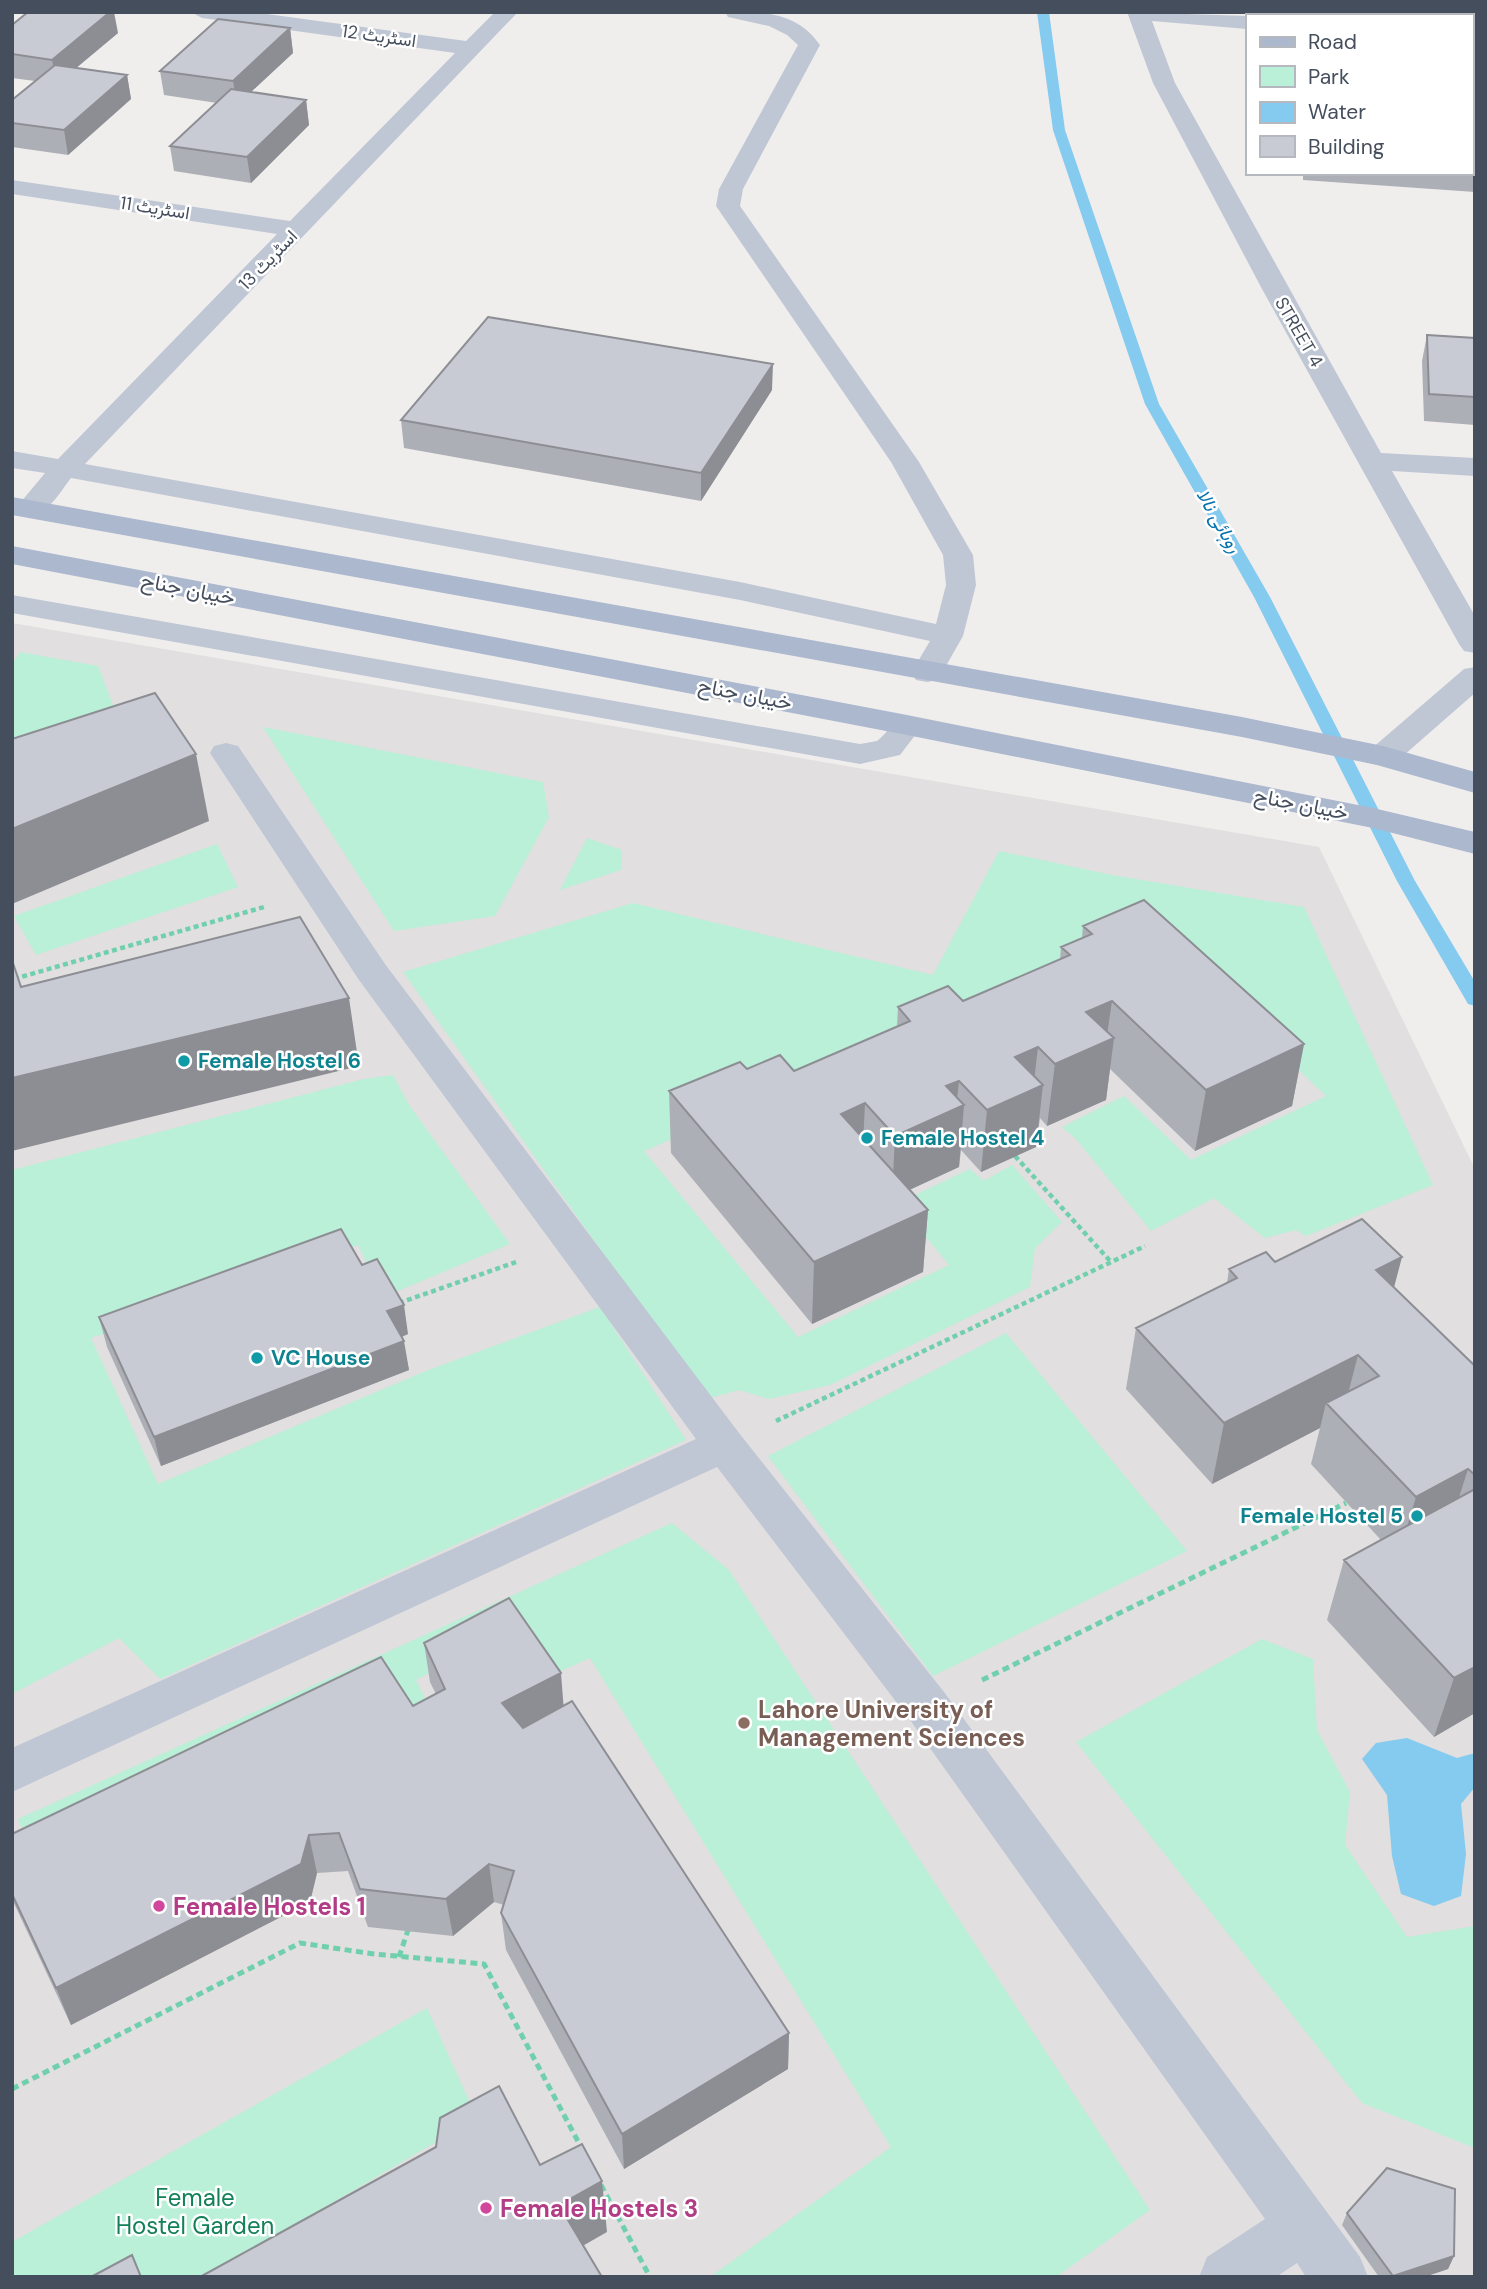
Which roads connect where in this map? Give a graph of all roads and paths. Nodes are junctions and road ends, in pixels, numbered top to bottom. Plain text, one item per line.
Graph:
1 (202, 12) edge
2 (507, 12) edge
3 (736, 12) edge
4 (1139, 13) edge
5 (1246, 22) edge
6 (474, 49) junction
7 (12, 187) edge
8 (298, 230) junction
9 (12, 459) edge
10 (1373, 461) junction
11 (1475, 467) edge
12 (65, 468) junction
13 (21, 508) edge
14 (12, 555) edge
15 (12, 604) edge
16 (948, 636) junction
17 (1475, 644) edge
18 (927, 673) junction
19 (1475, 676) edge
20 (907, 725) junction
21 (226, 753) dead end
22 (1376, 755) junction
23 (1475, 783) edge
24 (1460, 839) edge
25 (319, 891) junction
26 (13, 979) edge
27 (1015, 1156) edge
28 (573, 1243) junction
29 (1146, 1246) dead end
30 (1111, 1262) junction
31 (392, 1306) edge
32 (724, 1446) junction
33 (1346, 1503) dead end
34 (927, 1706) junction
35 (12, 1770) edge
36 (408, 1930) edge
37 (400, 1957) junction
38 (12, 2089) edge
39 (586, 2157) edge
40 (599, 2180) edge
41 (1303, 2227) junction
42 (650, 2277) edge
43 (1227, 2277) edge
44 (1340, 2277) edge

1 - 6 street, اسٹریٹ 12
2 - 6 street, اسٹریٹ 13
3 - 16 street
4 - 5 street
4 - 10 street, STREET 4
6 - 8 street, اسٹریٹ 13
7 - 8 street, اسٹریٹ 11
8 - 12 street, اسٹریٹ 13
9 - 12 street
10 - 11 street
10 - 17 street, STREET 4
12 - 13 street, اسٹریٹ 13
12 - 16 street
13 - 18 main road
14 - 20 main road, خیبان جناح
15 - 20 street
16 - 18 street
18 - 22 main road
19 - 22 street
20 - 24 main road, خیبان جناح
21 - 25 street
22 - 23 main road
25 - 26 path
25 - 28 street
27 - 30 path
28 - 31 path
28 - 32 street
29 - 30 path
30 - 32 path
32 - 34 street
32 - 35 street
33 - 34 path
34 - 41 street
36 - 37 path
37 - 38 path
37 - 39 path
40 - 42 path
41 - 43 street
41 - 44 street

